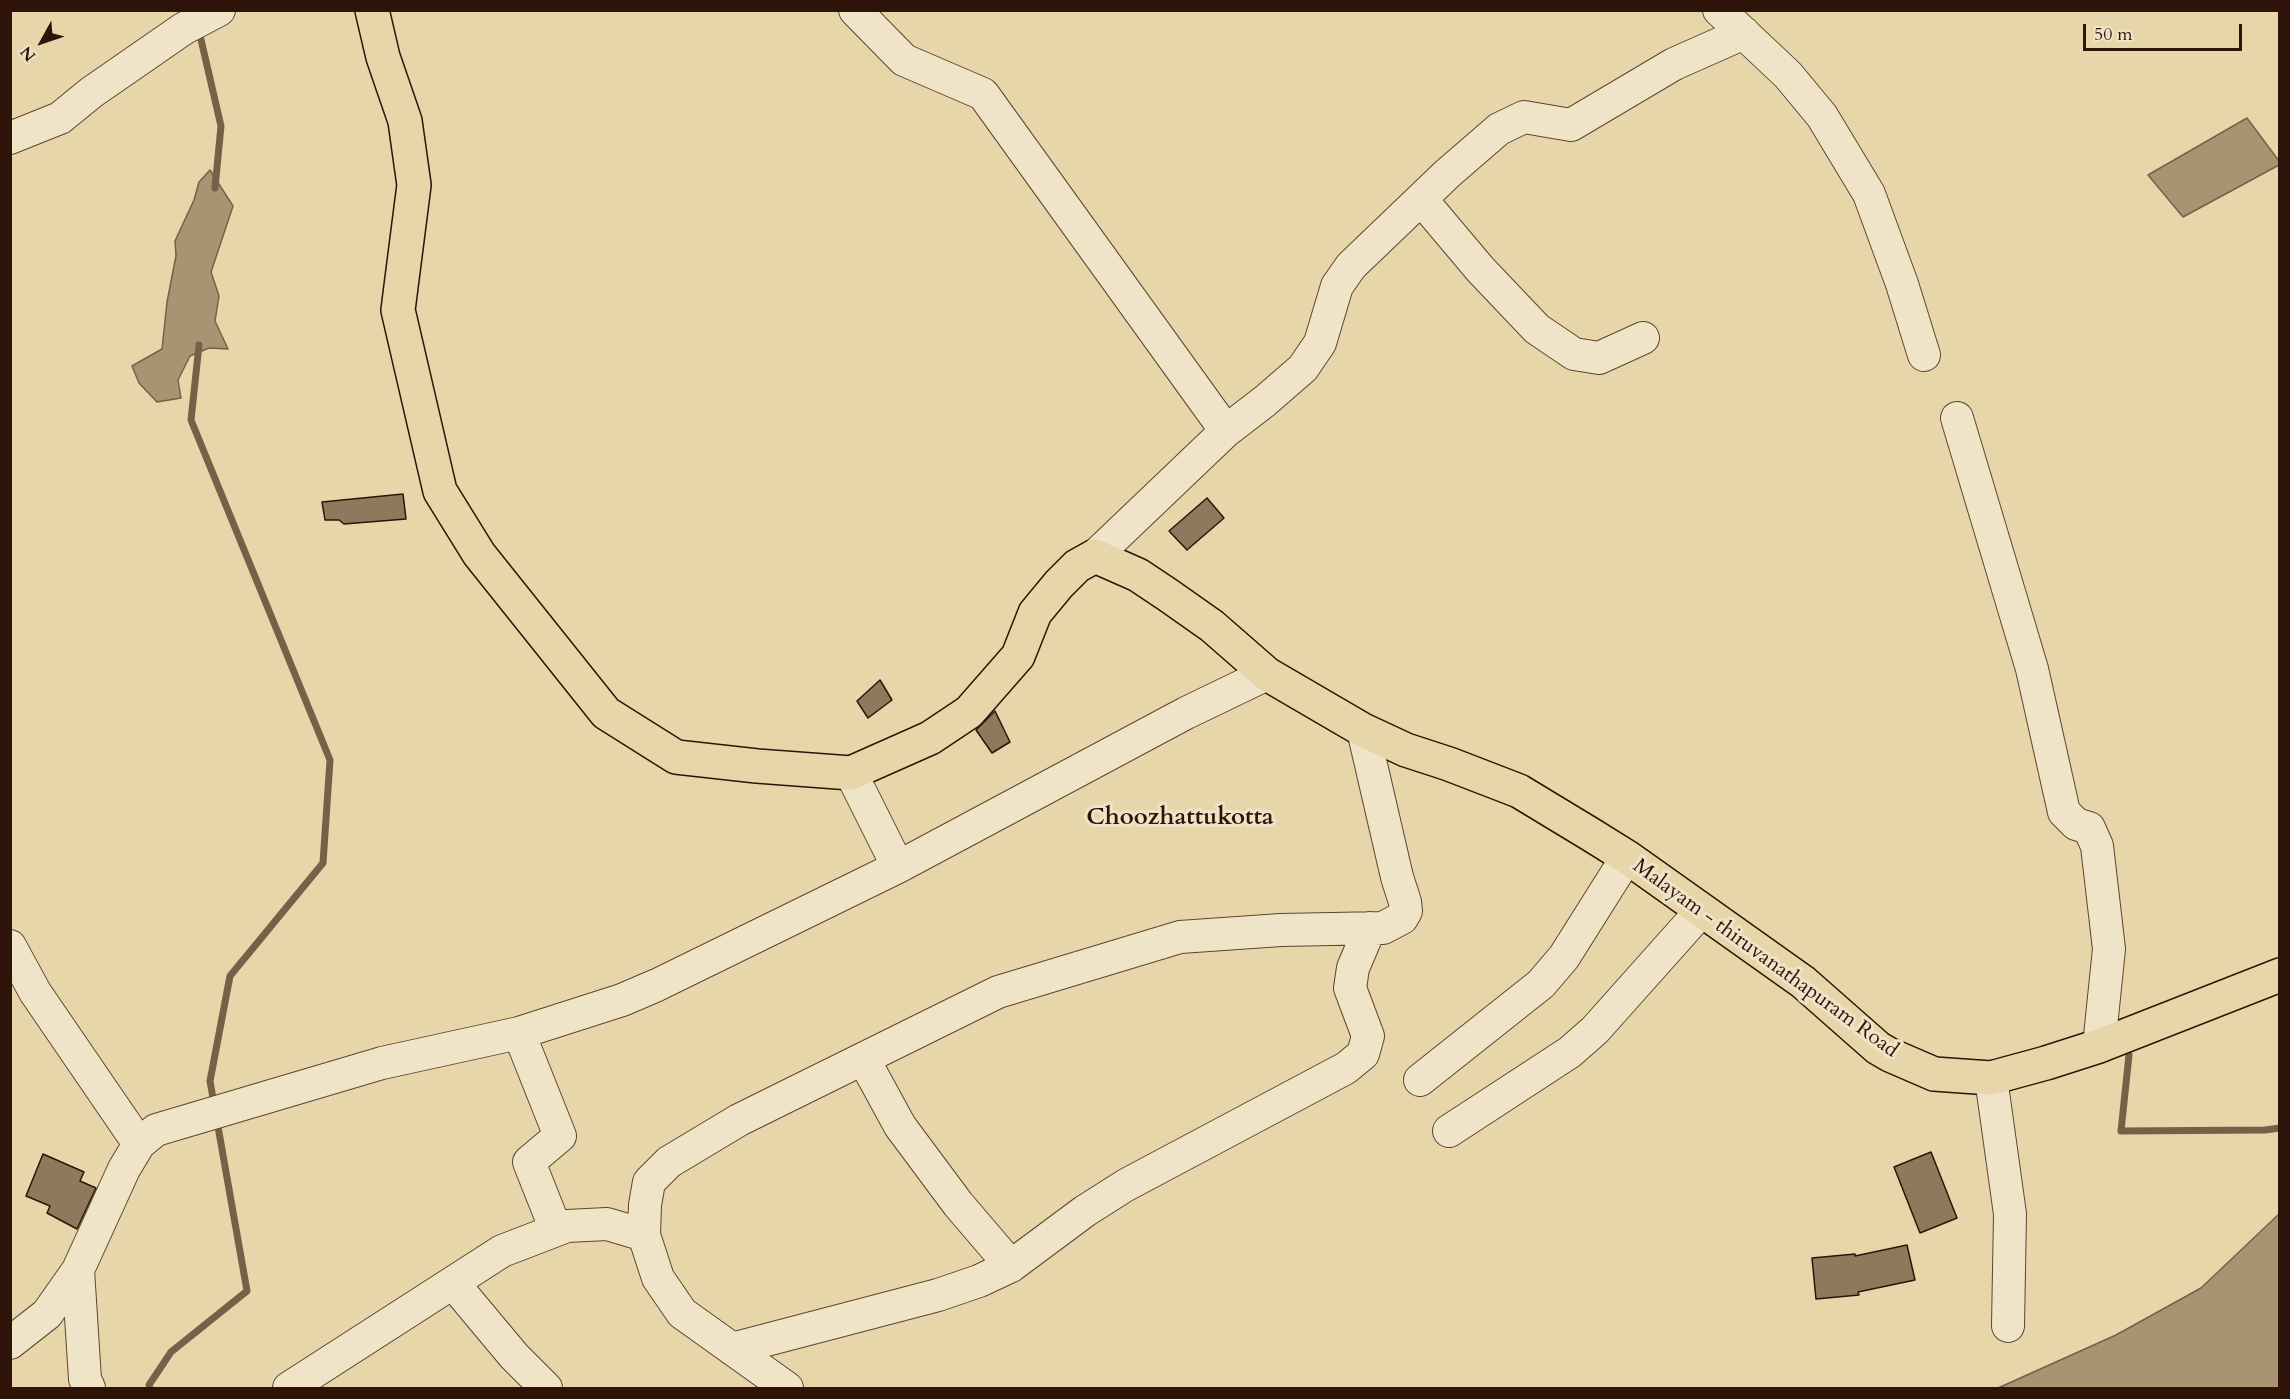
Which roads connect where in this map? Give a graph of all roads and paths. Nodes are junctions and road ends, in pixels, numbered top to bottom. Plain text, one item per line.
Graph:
1 (372, 10) edge
2 (855, 10) edge
3 (1719, 10) edge
4 (204, 18) edge
5 (1744, 33) junction
6 (10, 138) edge
7 (1421, 199) junction
8 (1643, 338) dead end
9 (1924, 355) dead end
10 (1957, 418) dead end
11 (1226, 431) junction
12 (1095, 556) junction
13 (1268, 674) junction
14 (1363, 730) junction
15 (851, 773) junction
16 (1627, 857) junction
17 (898, 867) junction
18 (1702, 910) junction
19 (1370, 928) junction
20 (10, 946) edge
21 (2280, 975) edge
22 (519, 1034) junction
23 (2099, 1046) junction
24 (864, 1060) junction
25 (1991, 1078) junction
26 (1420, 1080) dead end
27 (1449, 1131) dead end
28 (139, 1144) junction
29 (556, 1230) junction
30 (644, 1234) junction
31 (1011, 1266) junction
32 (78, 1270) junction
33 (453, 1282) junction
34 (2008, 1326) dead end
35 (10, 1343) edge
36 (732, 1349) junction
37 (89, 1389) edge
38 (289, 1389) edge
39 (546, 1389) edge
40 (787, 1389) edge

1 - 15 main road
2 - 11 street
3 - 5 street
4 - 6 street
5 - 7 street
5 - 9 street
7 - 8 street
7 - 11 street
10 - 23 street
11 - 12 street
12 - 13 main road, Malayam - thiruvanathapuram Road
12 - 15 main road
13 - 14 main road, Malayam - thiruvanathapuram Road
13 - 17 street
14 - 16 main road, Malayam - thiruvanathapuram Road
14 - 19 street
15 - 17 street
16 - 18 main road, Malayam - thiruvanathapuram Road
16 - 26 street
17 - 22 street
18 - 25 main road, Malayam - thiruvanathapuram Road
18 - 27 street
19 - 24 street
19 - 31 street
20 - 28 street
21 - 23 main road, Malayam - thiruvanathapuram Road
22 - 28 street
22 - 29 street
23 - 25 main road, Malayam - thiruvanathapuram Road
24 - 30 street
24 - 31 street
25 - 34 street
28 - 32 street
29 - 30 street
29 - 33 street
30 - 36 street
31 - 36 street
32 - 35 street
32 - 37 street
33 - 38 street
33 - 39 street
36 - 40 street

